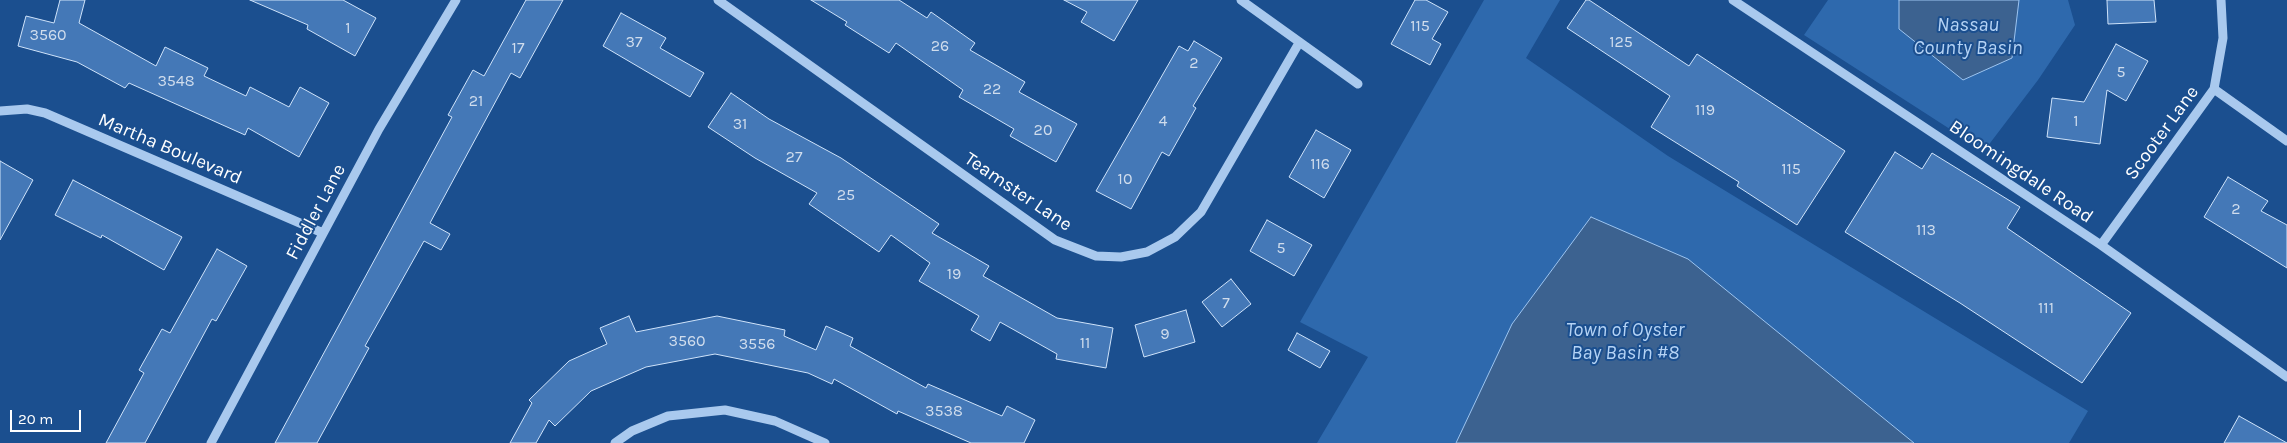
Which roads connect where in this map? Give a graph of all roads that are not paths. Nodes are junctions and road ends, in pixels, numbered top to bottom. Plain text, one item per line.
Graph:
1 (456, 0) edge
2 (718, 0) edge
3 (1241, 0) edge
4 (1733, 0) edge
5 (2221, 0) edge
6 (1251, 3) edge
7 (1299, 43) junction
8 (1358, 84) dead end
9 (2214, 89) junction
10 (0, 111) edge
11 (2287, 141) edge
12 (324, 232) junction
13 (2101, 245) junction
14 (2287, 377) edge
15 (211, 443) edge
16 (615, 443) edge
17 (826, 443) edge

1 - 12 street, Fiddler Lane
2 - 7 street, Teamster Lane
3 - 6 street
4 - 13 street, Bloomingdale Road
5 - 9 street, Scooter Lane
6 - 7 street
7 - 8 street
9 - 11 street
9 - 13 street, Scooter Lane
10 - 12 street, Martha Boulevard
12 - 15 street, Fiddler Lane
13 - 14 street, Bloomingdale Road
16 - 17 street

